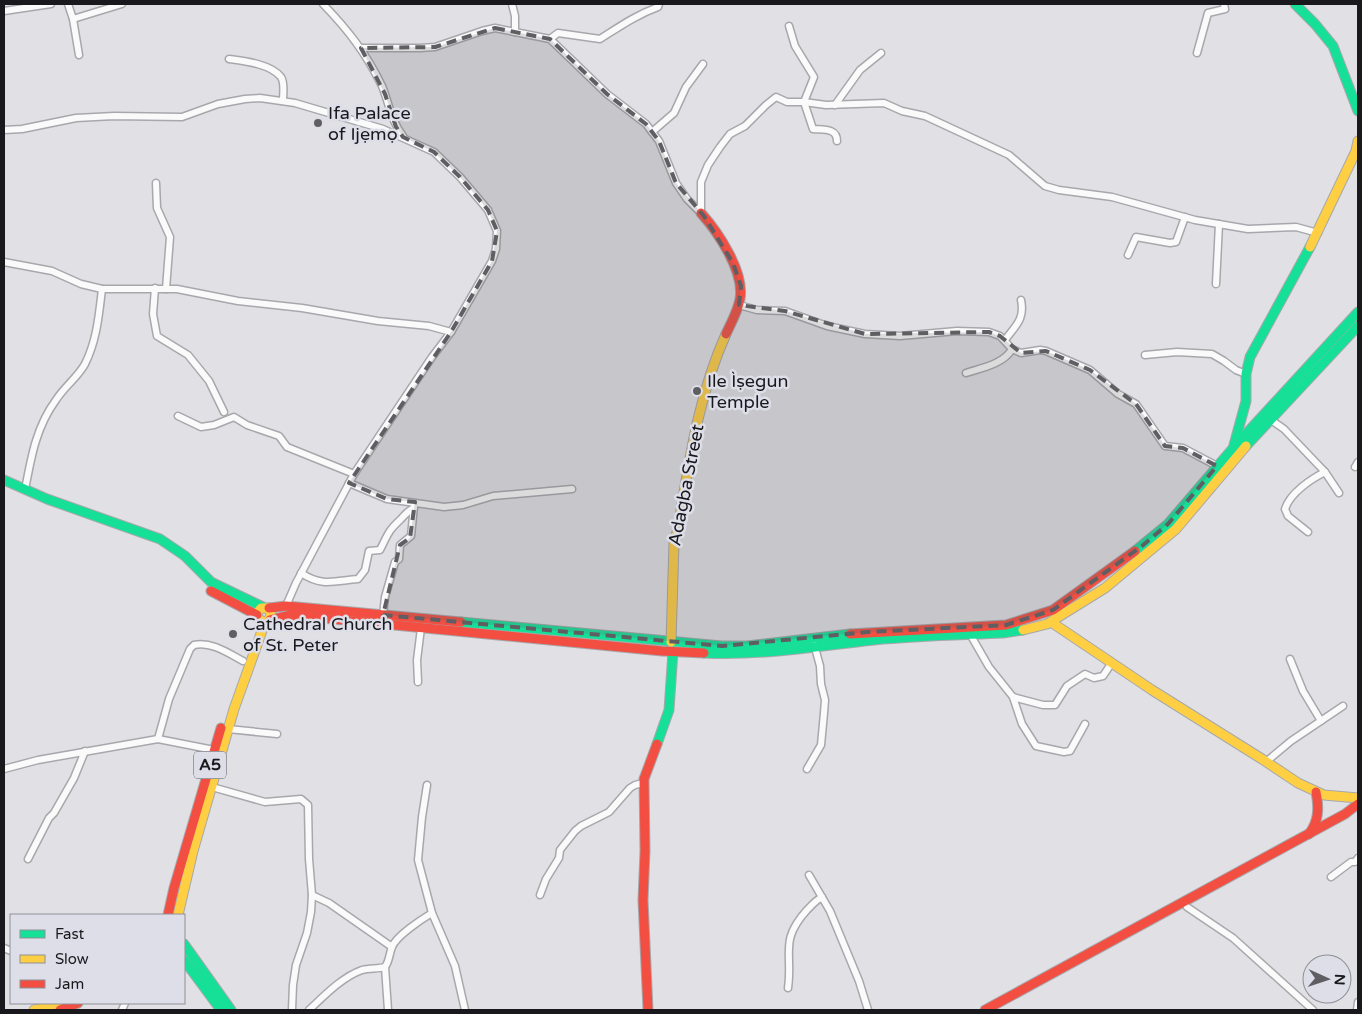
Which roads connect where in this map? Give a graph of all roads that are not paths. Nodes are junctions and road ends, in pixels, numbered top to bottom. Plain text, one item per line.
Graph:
1 (51, 4) edge
2 (68, 4) edge
3 (122, 4) edge
4 (323, 4) edge
5 (512, 4) edge
6 (660, 4) edge
7 (1224, 4) edge
8 (1295, 4) edge
9 (4, 11) edge
10 (73, 19) junction
11 (789, 26) dead end
12 (515, 32) junction
13 (550, 39) junction
14 (361, 48) junction
15 (880, 53) dead end
16 (1197, 53) dead end
17 (79, 55) dead end
18 (229, 59) dead end
19 (703, 64) dead end
20 (283, 100) junction
21 (804, 102) junction
22 (835, 105) junction
23 (1358, 111) edge
24 (4, 130) edge
25 (652, 132) junction
26 (403, 137) junction
27 (837, 141) dead end
28 (1358, 142) edge
29 (156, 183) dead end
30 (701, 213) junction
31 (1185, 217) junction
32 (1219, 224) junction
33 (1318, 232) junction
34 (1128, 255) dead end
35 (4, 262) edge
36 (1216, 284) dead end
37 (154, 288) junction
38 (102, 289) junction
39 (166, 289) junction
40 (1021, 300) dead end
41 (739, 305) junction
42 (1358, 312) edge
43 (1358, 326) edge
44 (452, 332) junction
45 (1005, 340) junction
46 (1012, 349) junction
47 (1145, 355) dead end
48 (966, 373) dead end
49 (1246, 374) junction
50 (224, 412) dead end
51 (178, 416) dead end
52 (1271, 420) junction
53 (1234, 447) junction
54 (1217, 466) junction
55 (1325, 472) junction
56 (354, 474) junction
57 (4, 480) edge
58 (348, 483) junction
59 (1208, 486) junction
60 (4, 489) edge
61 (572, 489) dead end
62 (25, 490) junction
63 (1339, 493) dead end
64 (414, 506) junction
65 (1308, 532) dead end
66 (301, 573) junction
67 (286, 606) junction
68 (266, 608) junction
69 (383, 615) junction
70 (257, 617) junction
71 (269, 620) junction
72 (1050, 622) junction
73 (421, 628) junction
74 (970, 634) junction
75 (812, 638) junction
76 (672, 646) junction
77 (815, 648) junction
78 (1290, 659) dead end
79 (243, 661) junction
80 (1110, 664) junction
81 (418, 682) dead end
82 (1013, 697) junction
83 (1343, 706) dead end
84 (1321, 721) junction
85 (1085, 724) dead end
86 (228, 730) junction
87 (276, 734) dead end
88 (158, 739) junction
89 (214, 750) junction
90 (84, 751) junction
91 (1267, 762) junction
92 (4, 769) edge
93 (807, 769) dead end
94 (643, 783) junction
95 (427, 785) dead end
96 (212, 787) junction
97 (1316, 792) junction
98 (1358, 798) edge
99 (1358, 810) edge
100 (1308, 835) junction
101 (189, 849) junction
102 (28, 859) dead end
103 (1357, 862) edge
104 (809, 875) dead end
105 (1331, 877) dead end
106 (312, 895) junction
107 (540, 896) dead end
108 (822, 897) junction
109 (1187, 907) junction
110 (432, 913) junction
111 (168, 914) edge
112 (178, 914) edge
113 (185, 945) edge
114 (392, 946) junction
115 (185, 961) edge
116 (385, 966) junction
117 (788, 988) dead end
118 (1358, 1002) edge
119 (68, 1006) edge
120 (34, 1010) edge
121 (60, 1010) edge
122 (221, 1010) edge
123 (231, 1010) edge
124 (292, 1010) edge
125 (309, 1010) edge
126 (388, 1010) edge
127 (465, 1010) edge
128 (648, 1010) edge
129 (868, 1010) edge
130 (985, 1010) edge
131 (999, 1010) edge
132 (1313, 1010) edge
133 (1357, 1010) edge

1 - 9 street
2 - 10 street
3 - 10 street
4 - 14 street
5 - 12 street
6 - 13 street
7 - 16 street
8 - 23 main road
10 - 17 street
11 - 21 street
12 - 13 street
12 - 14 street
13 - 25 street
14 - 26 street
15 - 22 street
18 - 20 street
19 - 25 street
20 - 24 street
20 - 26 street
21 - 22 street
21 - 27 street
21 - 30 street
22 - 31 street
25 - 30 street
26 - 44 street
28 - 33 main road
29 - 39 street
30 - 41 main road
31 - 32 street
31 - 34 street
32 - 33 street
32 - 36 street
33 - 49 main road
35 - 38 street
37 - 38 street
37 - 39 street
37 - 50 street
38 - 62 street
39 - 44 street
40 - 45 street
41 - 45 street
41 - 76 main road, Adagba Street
42 - 53 main road
43 - 52 main road
44 - 56 street
45 - 46 street
46 - 48 street
46 - 54 street
47 - 49 street
49 - 53 main road
51 - 56 street
52 - 55 street
52 - 59 main road
53 - 54 main road
54 - 59 main road
55 - 63 street
55 - 65 street
56 - 58 street
57 - 62 main road
58 - 64 street
58 - 66 street
59 - 72 main road
59 - 75 main road
60 - 70 main road
61 - 64 street
62 - 68 main road
64 - 66 street
64 - 69 street
66 - 67 street
67 - 68 main road
67 - 69 main road
68 - 70 main road
68 - 71 main road
69 - 76 main road
70 - 71 main road
70 - 79 main road, A5
71 - 73 main road
71 - 86 main road, A5
72 - 74 main road
72 - 80 main road
73 - 76 main road
73 - 81 street
74 - 77 main road
74 - 82 street
75 - 76 main road
75 - 77 street
76 - 77 main road
76 - 94 main road, Adagba Street
77 - 93 street
78 - 84 street
79 - 88 street
79 - 89 main road, A5
80 - 82 street
80 - 91 main road
82 - 85 street
83 - 84 street
84 - 91 street
86 - 87 street
86 - 96 main road, A5
88 - 89 street
88 - 90 street
89 - 101 main road, A5
90 - 92 street
90 - 102 street
91 - 97 main road
94 - 107 street
94 - 128 main road, Adagba Street
95 - 110 street
96 - 101 main road, A5
96 - 106 street
97 - 98 main road
97 - 100 main road
99 - 100 main road
99 - 109 main road
100 - 130 main road
101 - 111 main road, A5
101 - 112 main road, A5
103 - 105 street
104 - 108 street
106 - 114 street
106 - 124 street
108 - 117 street
108 - 129 street
109 - 131 main road
109 - 132 street
110 - 114 street
110 - 127 street
113 - 123 main road
114 - 116 street
115 - 122 main road
116 - 125 street
116 - 126 street
118 - 133 street
119 - 120 main road
119 - 121 main road

